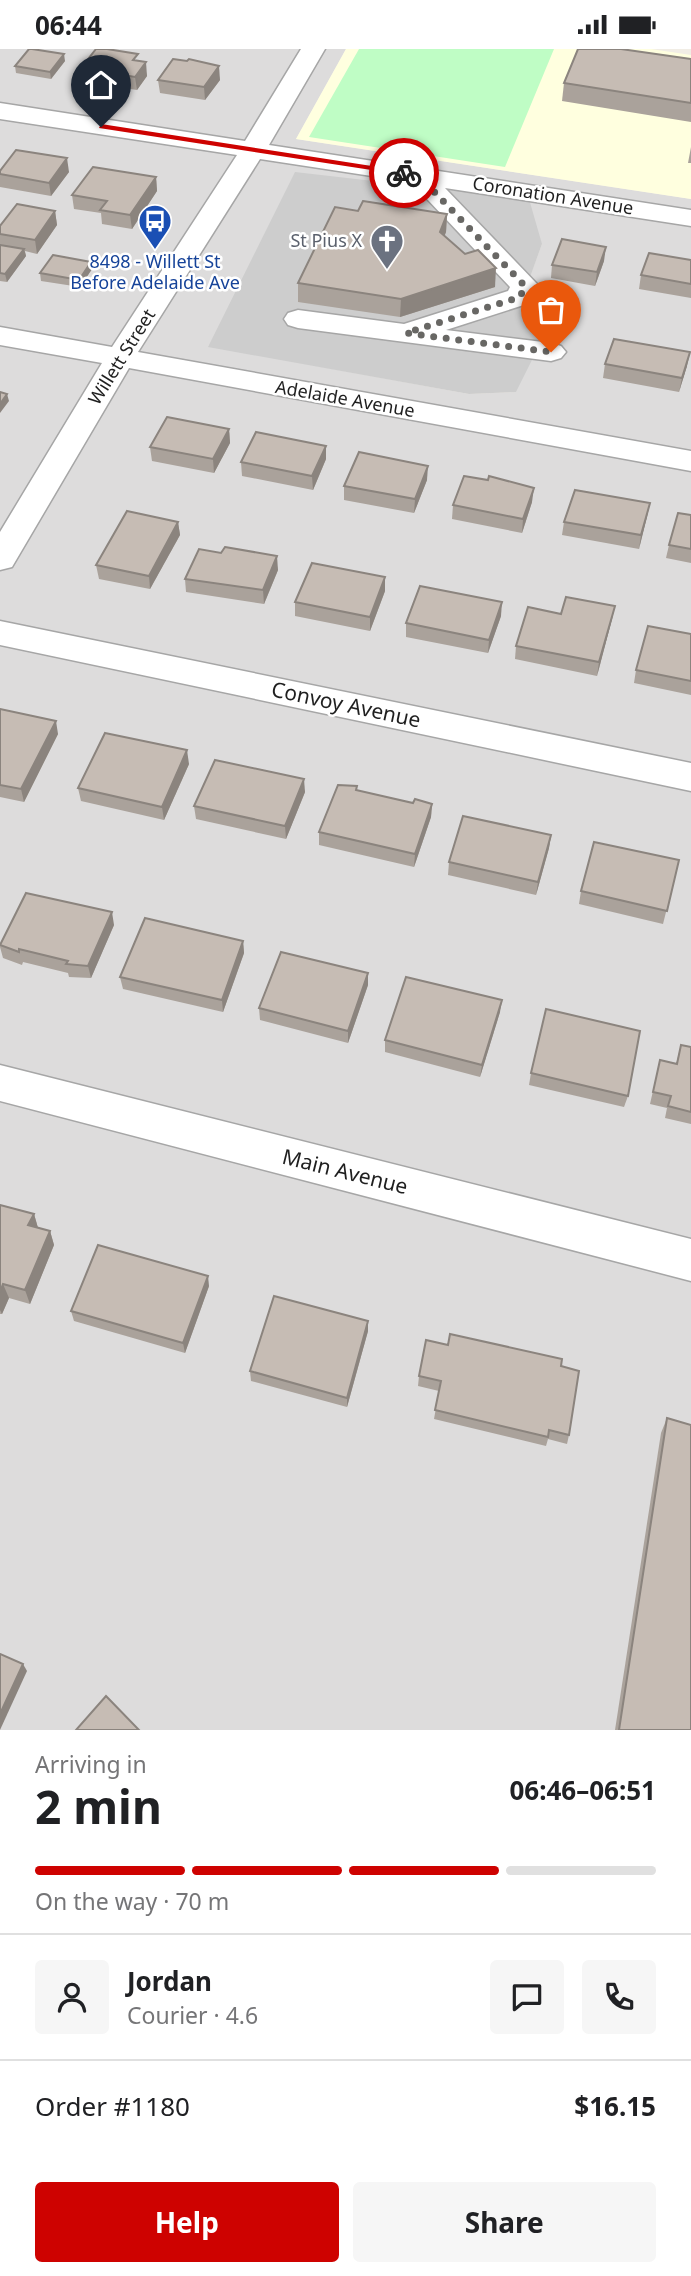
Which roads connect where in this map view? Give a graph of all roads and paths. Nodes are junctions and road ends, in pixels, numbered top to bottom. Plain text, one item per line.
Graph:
1 (313, 49) edge
2 (0, 111) edge
3 (253, 150) junction
4 (419, 176) junction
5 (691, 218) edge
6 (298, 319) dead end
7 (406, 333) junction
8 (0, 336) edge
9 (551, 352) dead end
10 (120, 358) junction
11 (691, 461) edge
12 (0, 559) edge
13 (0, 633) edge
14 (691, 777) edge
15 (0, 1083) edge
16 (691, 1261) edge

1 - 3 street, Willett Street
2 - 3 street, Coronation Avenue
3 - 4 street, Coronation Avenue
3 - 10 street, Willett Street
4 - 5 street, Coronation Avenue
4 - 7 street
6 - 7 street
7 - 9 street
8 - 10 street, Adelaide Avenue
10 - 11 street, Adelaide Avenue
10 - 12 street, Willett Street
13 - 14 street, Convoy Avenue
15 - 16 street, Main Avenue

